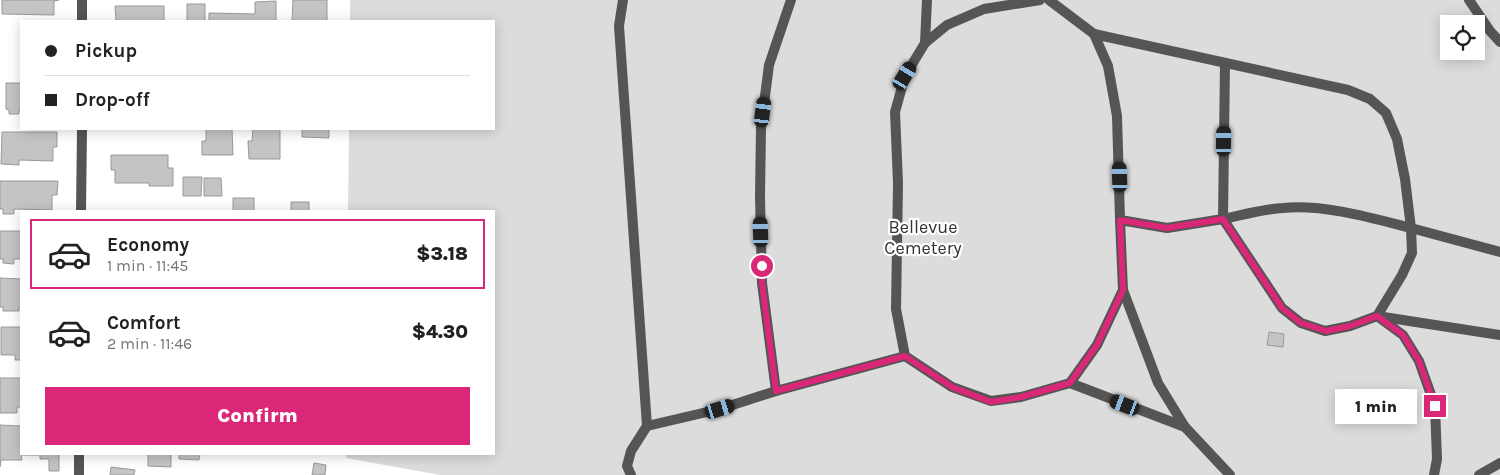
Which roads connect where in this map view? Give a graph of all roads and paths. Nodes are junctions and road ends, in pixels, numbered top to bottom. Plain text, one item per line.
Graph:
1 (82, 0) edge
2 (623, 0) edge
3 (791, 0) edge
4 (927, 0) edge
5 (1040, 0) edge
6 (1049, 0) edge
7 (1469, 0) edge
8 (82, 20) edge
9 (1094, 34) junction
10 (1500, 42) edge
11 (925, 43) junction
12 (1225, 63) junction
13 (82, 130) edge
14 (81, 210) edge
15 (1223, 219) junction
16 (1120, 220) junction
17 (1411, 228) junction
18 (1500, 252) edge
19 (1123, 290) junction
20 (1377, 316) junction
21 (1500, 335) edge
22 (905, 356) junction
23 (1070, 383) junction
24 (776, 391) junction
25 (648, 426) junction
26 (1185, 428) junction
27 (79, 455) edge
28 (1500, 463) edge
29 (79, 475) edge
30 (631, 475) edge
31 (1230, 475) edge
32 (1434, 475) edge
33 (1479, 475) edge

1 - 8 street
2 - 25 street
3 - 24 street
4 - 11 street
5 - 11 street
6 - 9 street
7 - 10 street
9 - 12 street
9 - 16 street
11 - 22 street
12 - 15 street
12 - 17 street
13 - 14 street
15 - 16 street
15 - 17 street
15 - 20 street
16 - 19 street
17 - 18 street
17 - 20 street
19 - 23 street
19 - 26 street
20 - 21 street
20 - 32 street
22 - 23 street
22 - 24 street
23 - 26 street
24 - 25 street
25 - 30 street
26 - 31 street
27 - 29 street
28 - 33 street

